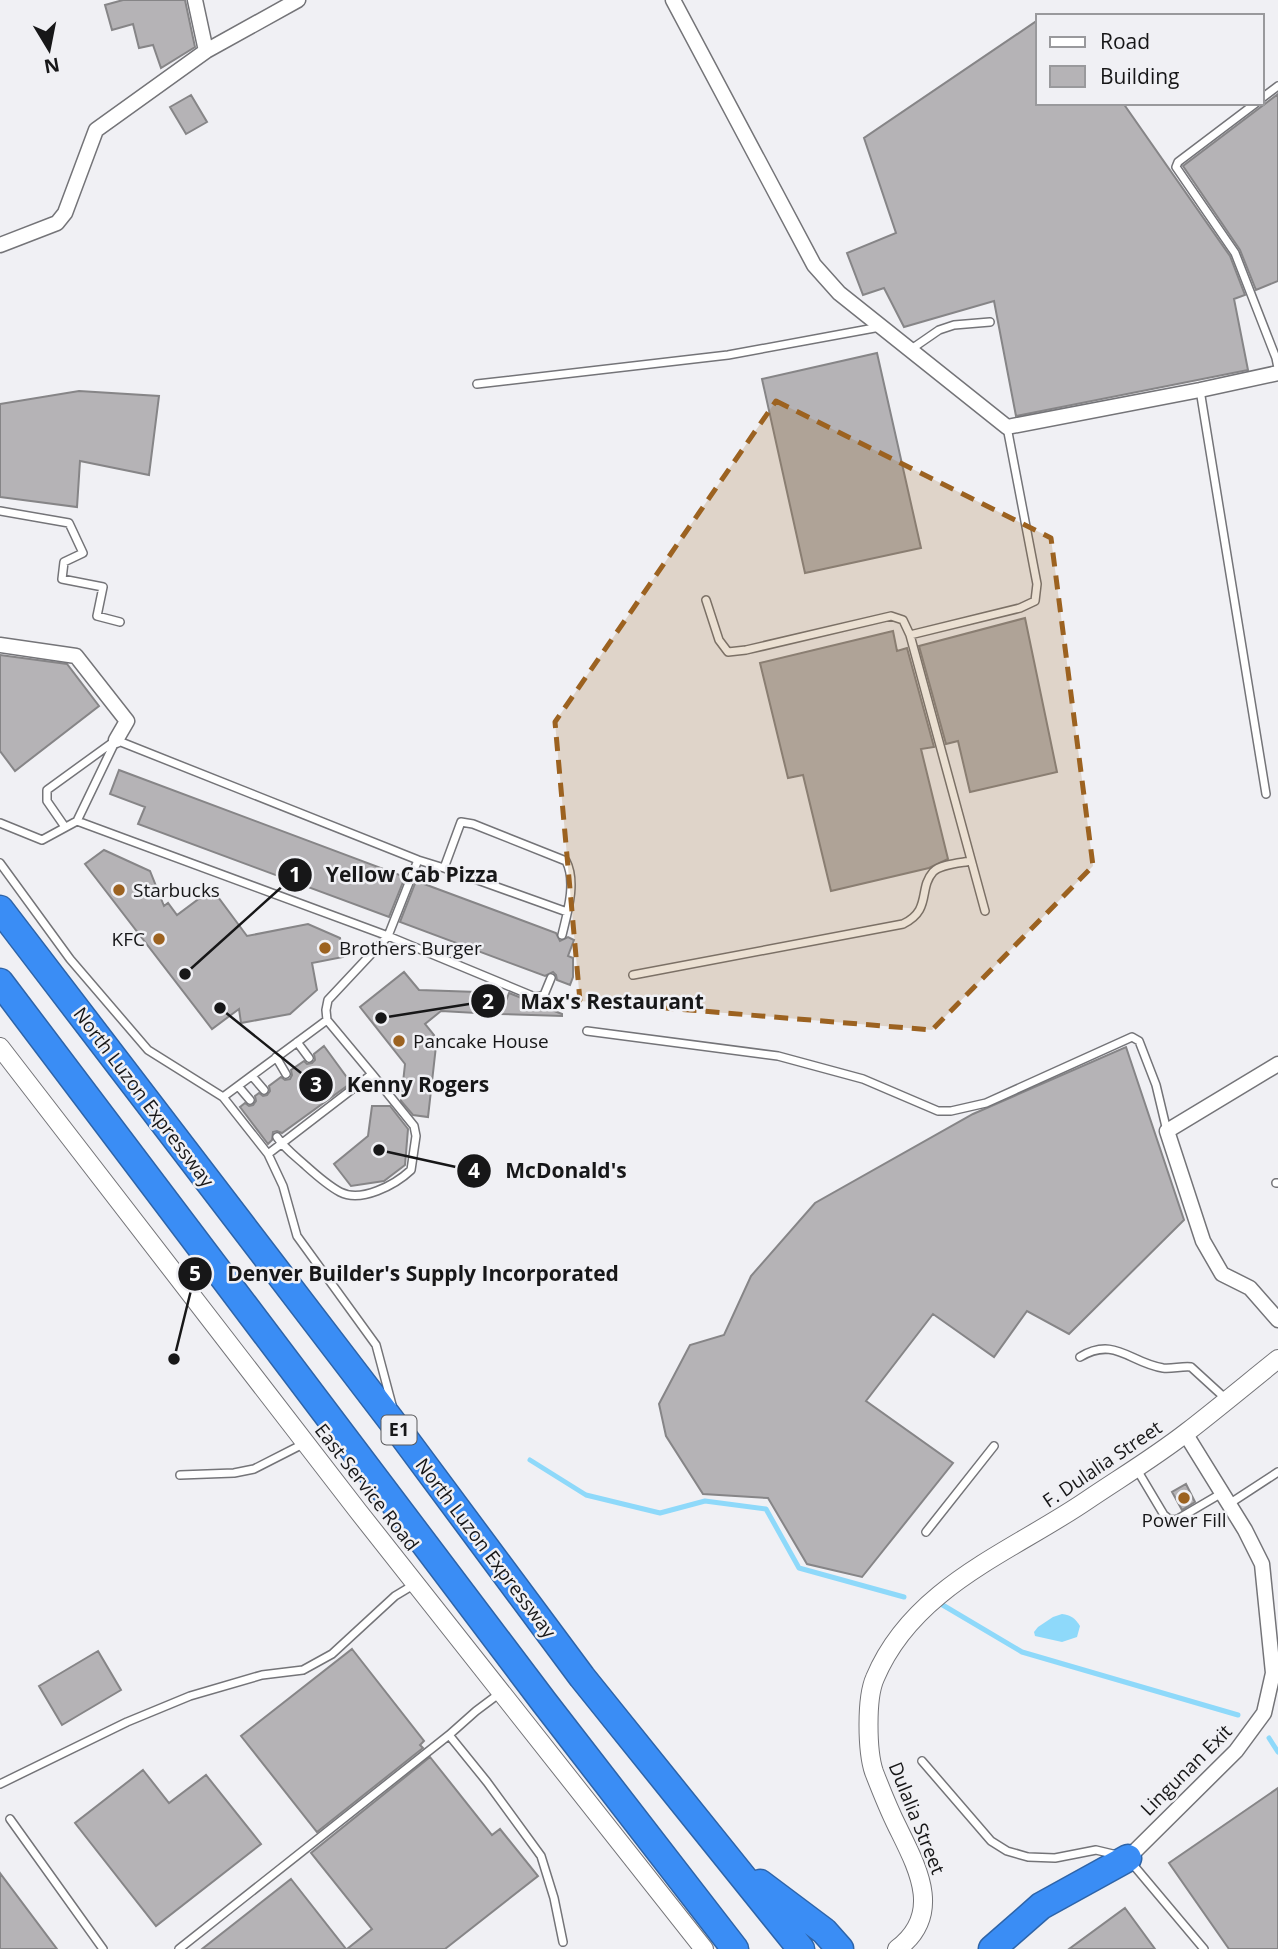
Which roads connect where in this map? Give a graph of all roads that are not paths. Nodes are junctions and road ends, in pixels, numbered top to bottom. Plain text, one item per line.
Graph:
1 (195, 0) edge
2 (298, 0) edge
3 (673, 0) edge
4 (206, 51) junction
5 (1253, 105) edge
6 (0, 245) edge
7 (990, 322) dead end
8 (881, 327) junction
9 (910, 350) junction
10 (1278, 370) edge
11 (477, 384) dead end
12 (1200, 390) junction
13 (1007, 427) junction
14 (0, 511) edge
15 (706, 600) dead end
16 (120, 622) dead end
17 (910, 635) junction
18 (0, 645) edge
19 (116, 740) junction
20 (1266, 794) dead end
21 (78, 821) junction
22 (0, 823) edge
23 (65, 827) junction
24 (418, 860) junction
25 (971, 861) junction
26 (0, 863) edge
27 (444, 868) junction
28 (0, 909) edge
29 (985, 911) dead end
30 (568, 912) junction
31 (562, 935) dead end
32 (388, 936) junction
33 (633, 975) dead end
34 (551, 978) dead end
35 (0, 982) edge
36 (327, 1020) junction
37 (587, 1031) dead end
38 (297, 1042) junction
39 (0, 1047) edge
40 (276, 1057) junction
41 (309, 1058) dead end
42 (1278, 1064) edge
43 (286, 1073) dead end
44 (372, 1074) junction
45 (252, 1076) junction
46 (238, 1086) junction
47 (264, 1090) dead end
48 (223, 1097) junction
49 (250, 1100) dead end
50 (1167, 1131) junction
51 (279, 1141) junction
52 (268, 1154) junction
53 (1278, 1320) edge
54 (1080, 1357) dead end
55 (1278, 1359) edge
56 (1227, 1400) junction
57 (400, 1432) junction
58 (1185, 1433) junction
59 (306, 1443) junction
60 (994, 1446) dead end
61 (1136, 1467) junction
62 (1278, 1472) edge
63 (180, 1475) dead end
64 (1225, 1499) junction
65 (926, 1532) dead end
66 (415, 1584) junction
67 (942, 1592) joint
68 (502, 1692) junction
69 (449, 1735) junction
70 (922, 1761) dead end
71 (0, 1784) edge
72 (10, 1819) dead end
73 (1128, 1858) junction
74 (730, 1861) junction
75 (563, 1942) dead end
76 (902, 1945) edge
77 (103, 1949) edge
78 (178, 1949) edge
79 (704, 1949) edge
80 (735, 1949) edge
81 (800, 1949) edge
82 (839, 1949) edge
83 (992, 1949) edge
84 (1013, 1949) edge
85 (1204, 1949) edge

1 - 4 street
2 - 4 street
3 - 8 street
4 - 6 street
5 - 10 lane
7 - 9 lane
8 - 9 street
8 - 11 lane
9 - 13 street
10 - 12 street
12 - 13 street
12 - 20 lane
13 - 17 lane
14 - 16 lane
15 - 17 lane
17 - 25 lane
18 - 19 street
19 - 21 lane
19 - 23 lane
19 - 24 lane
21 - 23 lane
21 - 32 lane
22 - 23 lane
24 - 27 lane
24 - 32 lane
25 - 29 lane
25 - 33 lane
26 - 48 lane
27 - 30 lane
27 - 30 lane
28 - 57 highway, North Luzon Expressway / E1
30 - 31 lane
32 - 34 lane
32 - 36 lane
35 - 80 highway, E1
36 - 38 lane
36 - 44 lane
37 - 50 lane
38 - 40 lane
38 - 41 lane
39 - 59 street, East Service Road
40 - 43 lane
40 - 45 lane
42 - 50 street
44 - 51 lane
44 - 51 lane
45 - 46 lane
45 - 47 lane
46 - 48 lane
46 - 49 lane
48 - 52 lane
50 - 53 street
51 - 52 lane
52 - 57 lane
54 - 56 lane
55 - 56 street, F. Dulalia Street
56 - 58 street, F. Dulalia Street
57 - 74 highway, North Luzon Expressway / E1
58 - 61 street, F. Dulalia Street
58 - 64 street, Lingunan Exit
59 - 63 lane
59 - 66 street, East Service Road
60 - 65 lane
61 - 64 lane
61 - 67 street, F. Dulalia Street
62 - 64 lane
64 - 73 street, Lingunan Exit
66 - 68 street, East Service Road
66 - 71 lane
67 - 76 street, Dulalia Street
68 - 69 lane
68 - 79 street, East Service Road
69 - 75 lane
69 - 78 lane
70 - 73 lane
72 - 77 lane
73 - 83 highway
73 - 84 highway
73 - 85 lane
74 - 81 highway, North Luzon Expressway / E1
74 - 82 highway

